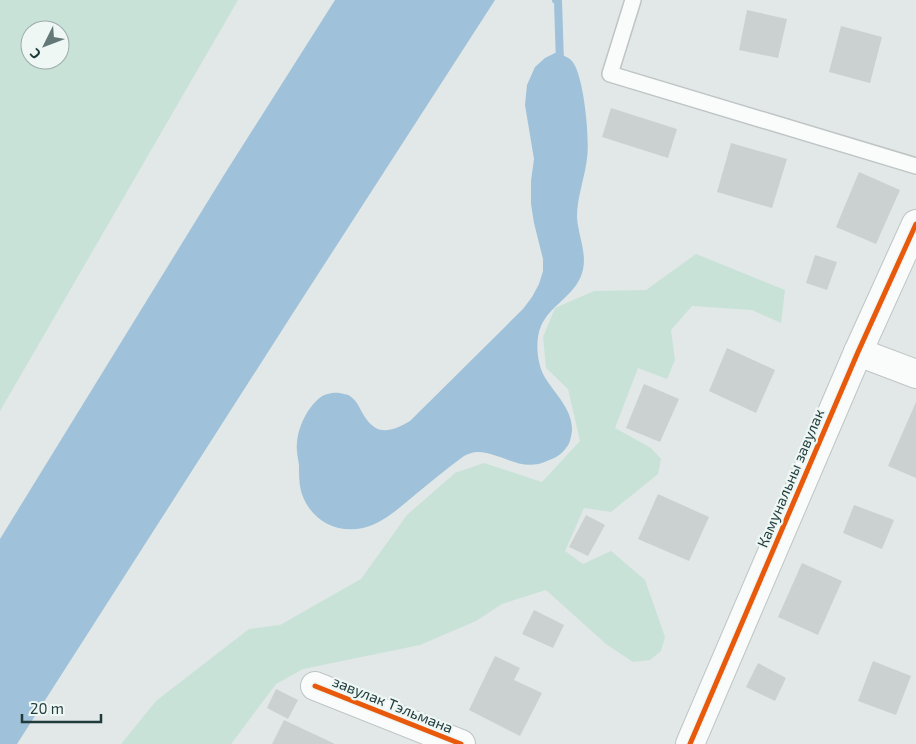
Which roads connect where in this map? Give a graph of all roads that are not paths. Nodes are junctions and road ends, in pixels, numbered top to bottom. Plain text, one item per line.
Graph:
1 (633, 0) edge
2 (916, 166) edge
3 (916, 224) edge
4 (858, 352) junction
5 (916, 374) edge
6 (315, 686) dead end
7 (461, 744) edge
8 (690, 744) edge

1 - 2 lane
3 - 4 street, Камунальны завулак
4 - 5 street
4 - 8 street, Камунальны завулак
6 - 7 street, завулак Тэльмана

